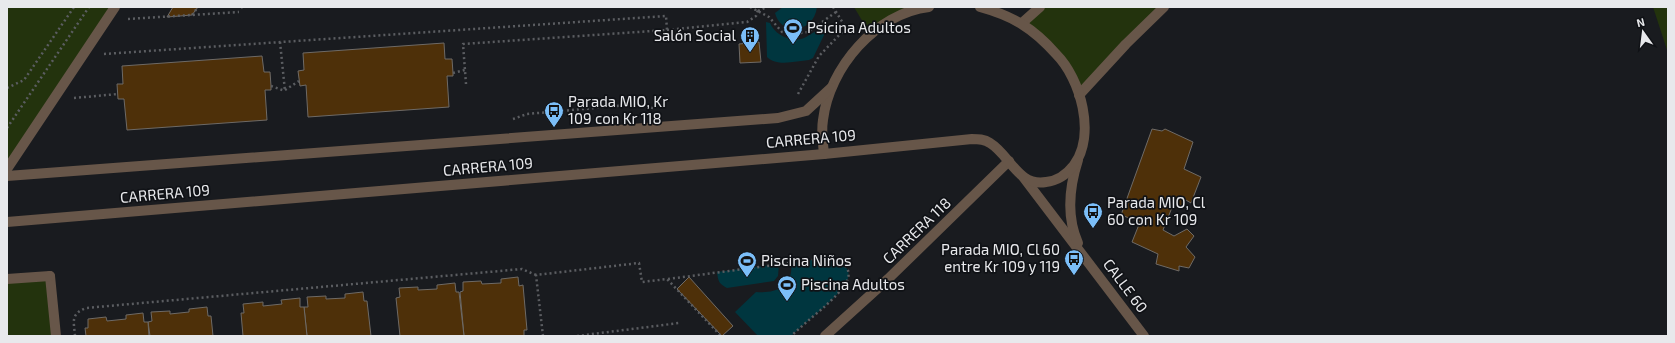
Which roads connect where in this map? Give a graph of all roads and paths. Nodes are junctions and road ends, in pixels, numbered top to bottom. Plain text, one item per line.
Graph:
1 (74, 7) edge
2 (89, 7) edge
3 (115, 7) edge
4 (198, 7) edge
5 (750, 7) edge
6 (759, 7) edge
7 (767, 7) edge
8 (833, 7) edge
9 (929, 7) edge
10 (980, 7) edge
11 (1040, 7) edge
12 (1164, 7) edge
13 (239, 12) dead end
14 (758, 12) junction
15 (836, 12) junction
16 (192, 15) junction
17 (126, 19) dead end
18 (1022, 23) junction
19 (667, 30) junction
20 (280, 42) junction
21 (101, 55) dead end
22 (465, 70) junction
23 (453, 73) dead end
24 (299, 81) dead end
25 (466, 84) dead end
26 (271, 86) dead end
27 (7, 88) edge
28 (831, 88) junction
29 (285, 91) junction
30 (78, 92) dead end
31 (118, 94) dead end
32 (1079, 95) junction
33 (74, 98) junction
34 (792, 98) dead end
35 (70, 104) dead end
36 (661, 111) dead end
37 (513, 120) dead end
38 (7, 128) edge
39 (824, 154) junction
40 (1079, 158) junction
41 (1009, 161) junction
42 (7, 169) edge
43 (7, 176) edge
44 (1024, 178) junction
45 (7, 222) edge
46 (1083, 254) junction
47 (536, 275) junction
48 (667, 279) junction
49 (7, 280) edge
50 (679, 323) dead end
51 (56, 336) edge
52 (76, 336) edge
53 (543, 336) edge
54 (577, 336) edge
55 (721, 336) edge
56 (791, 336) edge
57 (826, 336) edge
58 (1144, 336) edge

1 - 27 path
2 - 38 path
3 - 42 street
4 - 16 path
5 - 14 path
6 - 14 path
7 - 14 path
8 - 15 path
9 - 28 street
10 - 18 street
11 - 18 street
12 - 32 street
13 - 16 path
14 - 15 path
14 - 19 path
15 - 34 path
16 - 17 path
18 - 32 street
19 - 20 path
19 - 22 path
20 - 21 path
20 - 29 path
22 - 23 path
22 - 25 path
24 - 29 path
26 - 29 path
28 - 39 street
28 - 43 street, CARRERA 109
30 - 33 path
31 - 33 path
32 - 40 street
33 - 35 path
36 - 37 path
39 - 41 street, CARRERA 109
39 - 45 street, CARRERA 109
40 - 44 street
40 - 46 street
41 - 44 street
41 - 57 street, CARRERA 118
44 - 46 street
46 - 58 street, CALLE 60
47 - 48 path
47 - 52 path
47 - 53 path
48 - 55 path
48 - 56 path
49 - 51 street
50 - 54 path

